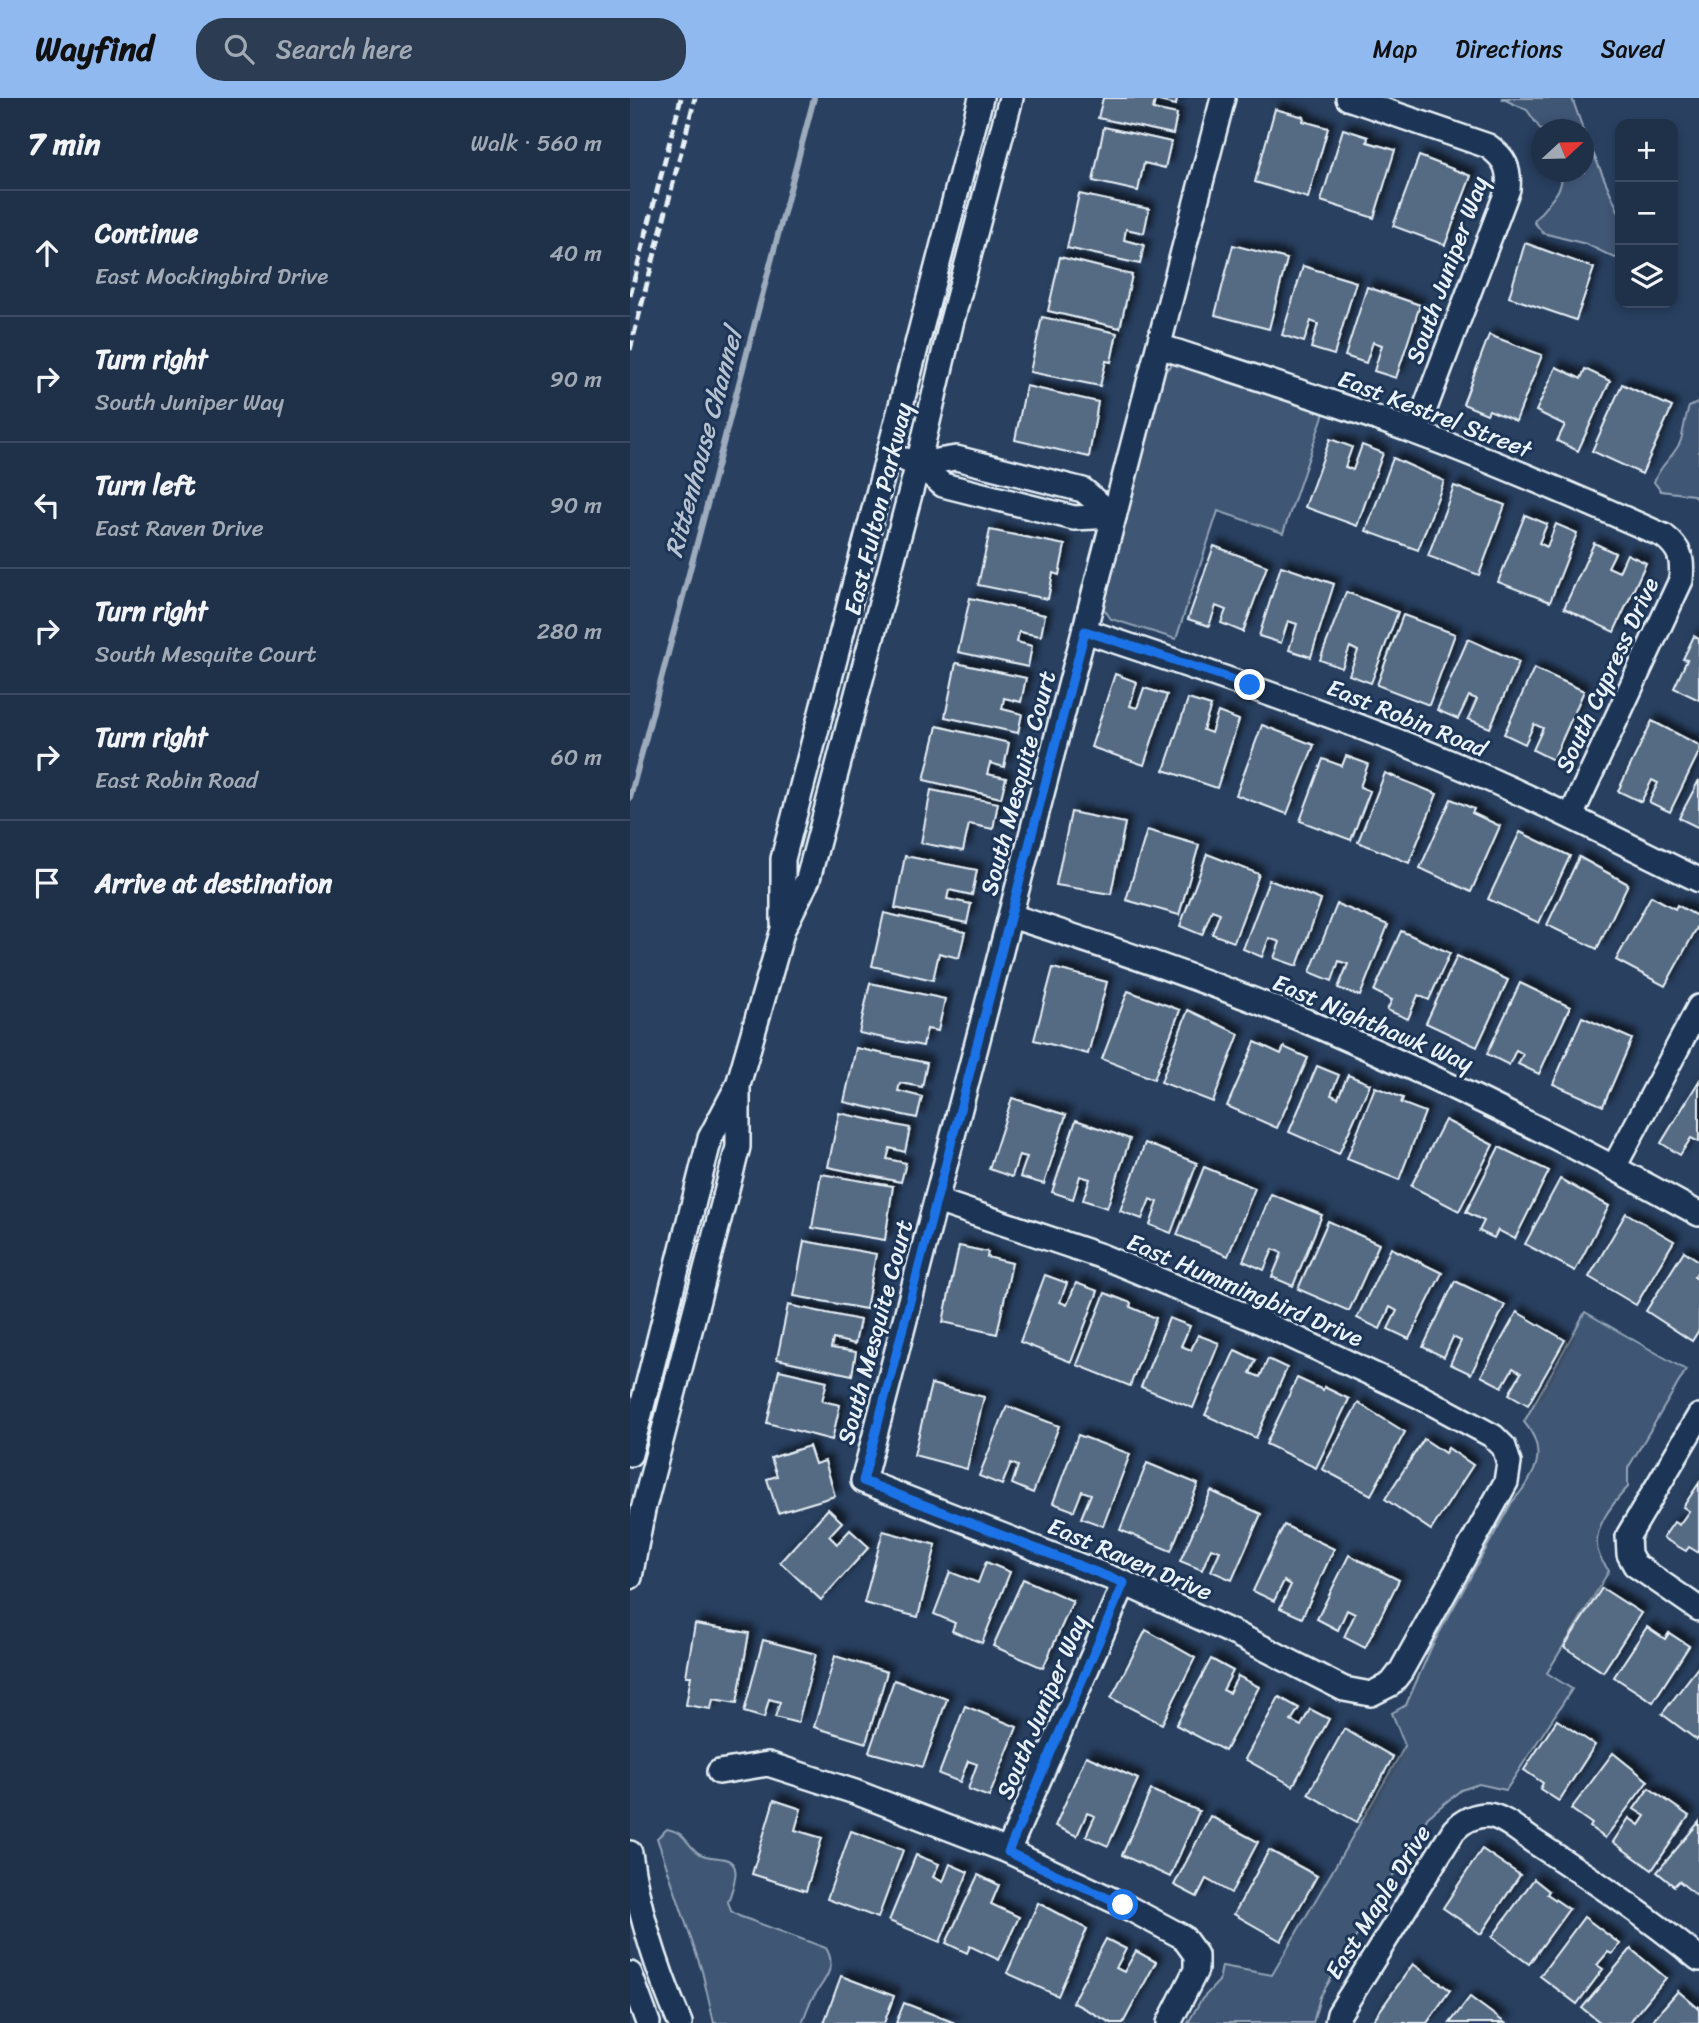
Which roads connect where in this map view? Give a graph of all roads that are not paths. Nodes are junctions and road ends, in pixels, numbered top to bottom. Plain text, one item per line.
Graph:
1 (981, 98) edge
2 (1011, 98) edge
3 (1223, 98) edge
4 (1348, 98) edge
5 (1159, 346) junction
6 (1416, 432) junction
7 (889, 455) junction
8 (918, 464) junction
9 (1114, 516) junction
10 (1681, 555) joint
11 (1085, 631) junction
12 (1571, 816) junction
13 (1699, 880) edge
14 (1011, 916) junction
15 (783, 929) junction
16 (1699, 1007) edge
17 (738, 1085) junction
18 (1614, 1167) junction
19 (937, 1201) junction
20 (1699, 1214) edge
21 (1699, 1416) edge
22 (630, 1454) edge
23 (863, 1481) joint
24 (630, 1577) edge
25 (1124, 1583) junction
26 (1699, 1609) edge
27 (1371, 1694) joint
28 (719, 1772) dead end
29 (1008, 1852) junction
30 (630, 1853) edge
31 (1699, 1959) edge
32 (630, 1973) edge
33 (648, 2023) edge
34 (680, 2023) edge
35 (1169, 2023) edge
36 (1337, 2023) edge

1 - 7 street, East Fulton Parkway
2 - 8 street, East Fulton Parkway
3 - 5 street, South Mesquite Court
4 - 6 street, South Juniper Way
5 - 6 street, East Kestrel Street
5 - 9 street, South Mesquite Court
6 - 10 street, East Kestrel Street
7 - 8 street
7 - 15 street, East Fulton Parkway
8 - 9 street
8 - 15 street, East Fulton Parkway
9 - 11 street, South Mesquite Court
10 - 12 street, South Cypress Drive
11 - 12 street, East Robin Road
11 - 14 street, South Mesquite Court
12 - 13 street, East Robin Road
14 - 18 street, East Nighthawk Way
14 - 19 street, South Mesquite Court
15 - 17 street, East Fulton Parkway
16 - 18 street
17 - 22 street, East Fulton Parkway
17 - 24 street, East Fulton Parkway
18 - 20 street, East Nighthawk Way
19 - 23 street, South Mesquite Court
19 - 27 street, East Hummingbird Drive
21 - 26 street
23 - 25 street, East Raven Drive
25 - 27 street, East Raven Drive
25 - 29 street, South Juniper Way
28 - 29 street
29 - 35 street
30 - 34 street
31 - 36 street, East Maple Drive
32 - 33 street

